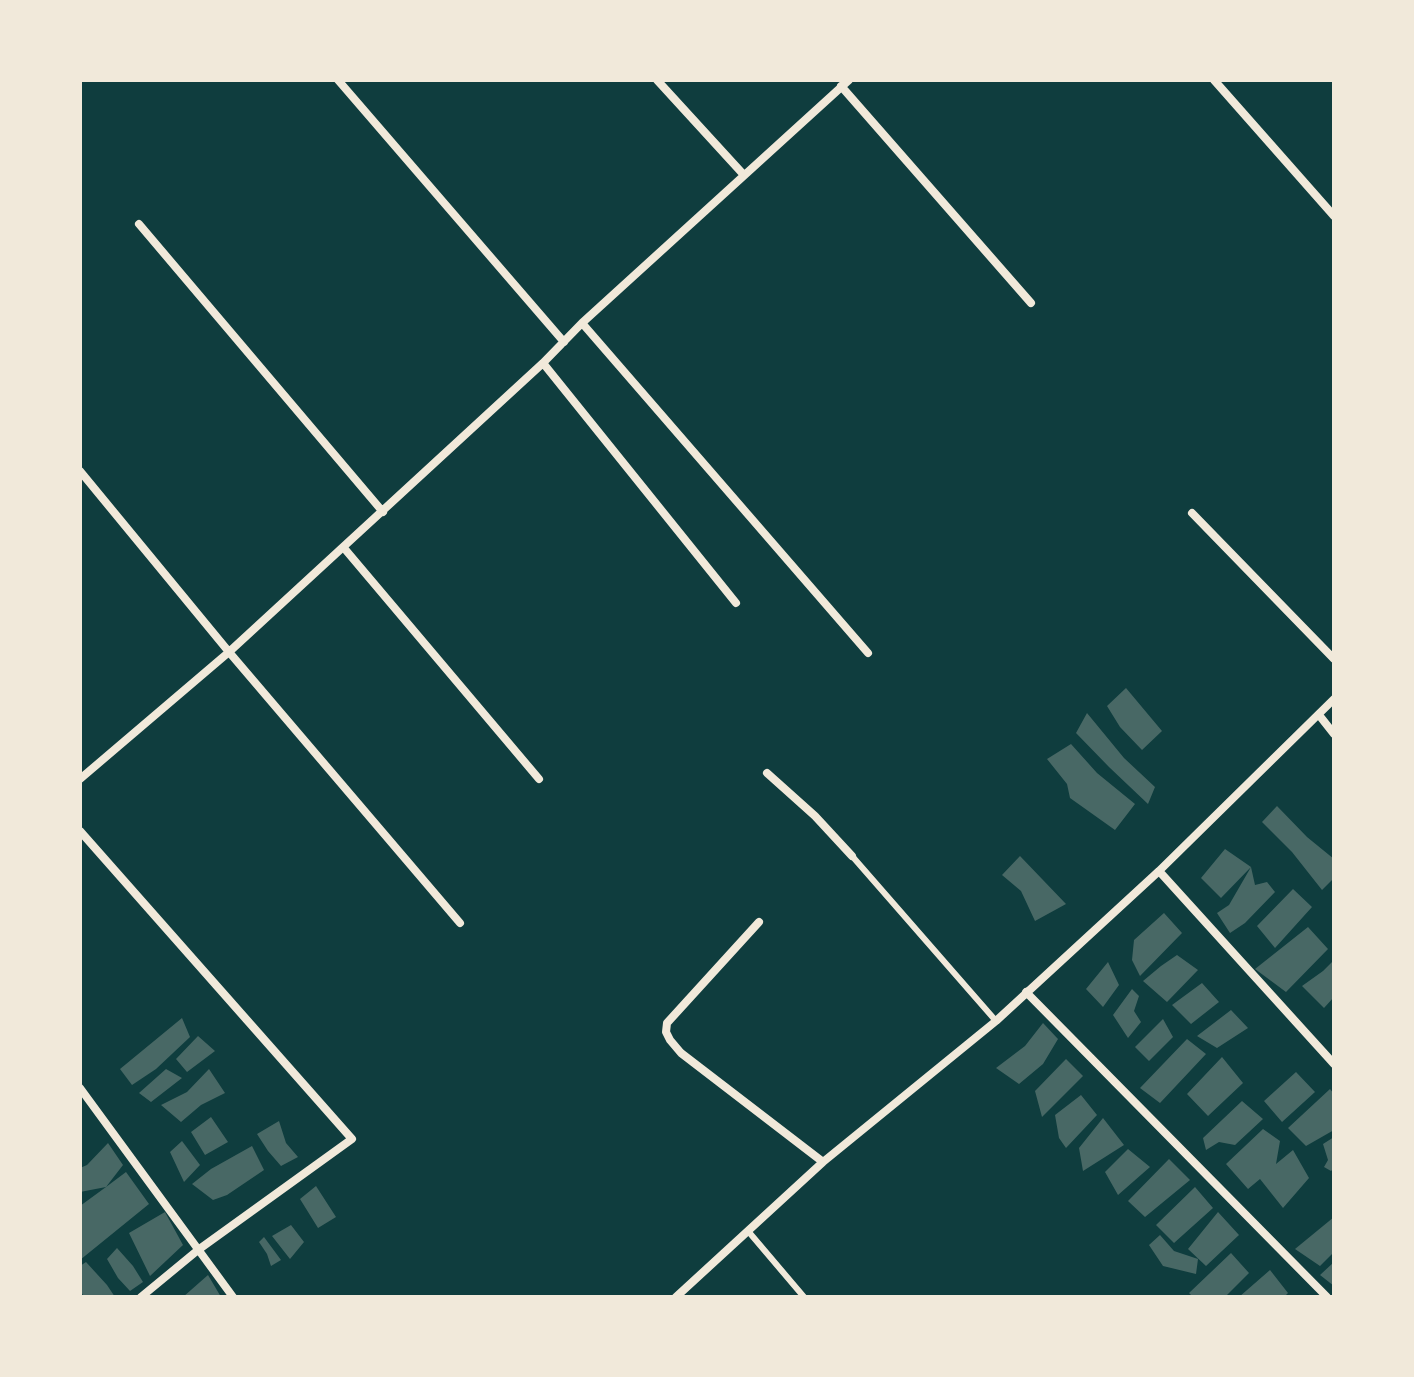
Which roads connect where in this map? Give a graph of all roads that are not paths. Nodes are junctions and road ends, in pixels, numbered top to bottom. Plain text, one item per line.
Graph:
1 (338, 80) edge
2 (657, 80) edge
3 (849, 80) edge
4 (1214, 80) edge
5 (841, 86) junction
6 (743, 174) junction
7 (1334, 216) edge
8 (139, 224) dead end
9 (1031, 303) dead end
10 (582, 323) junction
11 (564, 342) junction
12 (543, 363) junction
13 (80, 471) edge
14 (383, 512) junction
15 (1192, 513) dead end
16 (344, 548) junction
17 (736, 603) dead end
18 (229, 652) junction
19 (868, 653) dead end
20 (1334, 659) edge
21 (1334, 699) edge
22 (1319, 715) junction
23 (1334, 734) edge
24 (767, 773) dead end
25 (80, 779) edge
26 (539, 779) dead end
27 (80, 831) edge
28 (852, 856) joint
29 (1159, 871) junction
30 (759, 922) dead end
31 (460, 923) dead end
32 (1026, 992) junction
33 (996, 1021) junction
34 (1334, 1064) edge
35 (80, 1088) edge
36 (823, 1162) junction
37 (748, 1231) junction
38 (198, 1250) junction
39 (141, 1297) edge
40 (233, 1297) edge
41 (676, 1297) edge
42 (804, 1297) edge
43 (1327, 1297) edge

1 - 11 street
2 - 6 street
3 - 5 street
4 - 7 street
5 - 6 street
5 - 9 street
6 - 10 street
8 - 14 street
10 - 11 street
10 - 19 street
11 - 12 street
12 - 14 street
12 - 17 street
13 - 18 street
14 - 16 street
15 - 20 street
16 - 18 street
16 - 26 street
18 - 25 street
18 - 31 street
21 - 22 street
22 - 23 street
22 - 29 street
24 - 28 street
27 - 38 street
28 - 33 lane
29 - 32 street
29 - 34 street
30 - 36 street
32 - 33 street
32 - 43 street
33 - 36 street
35 - 38 street
36 - 37 street
37 - 41 street
37 - 42 lane
38 - 39 street
38 - 40 street

